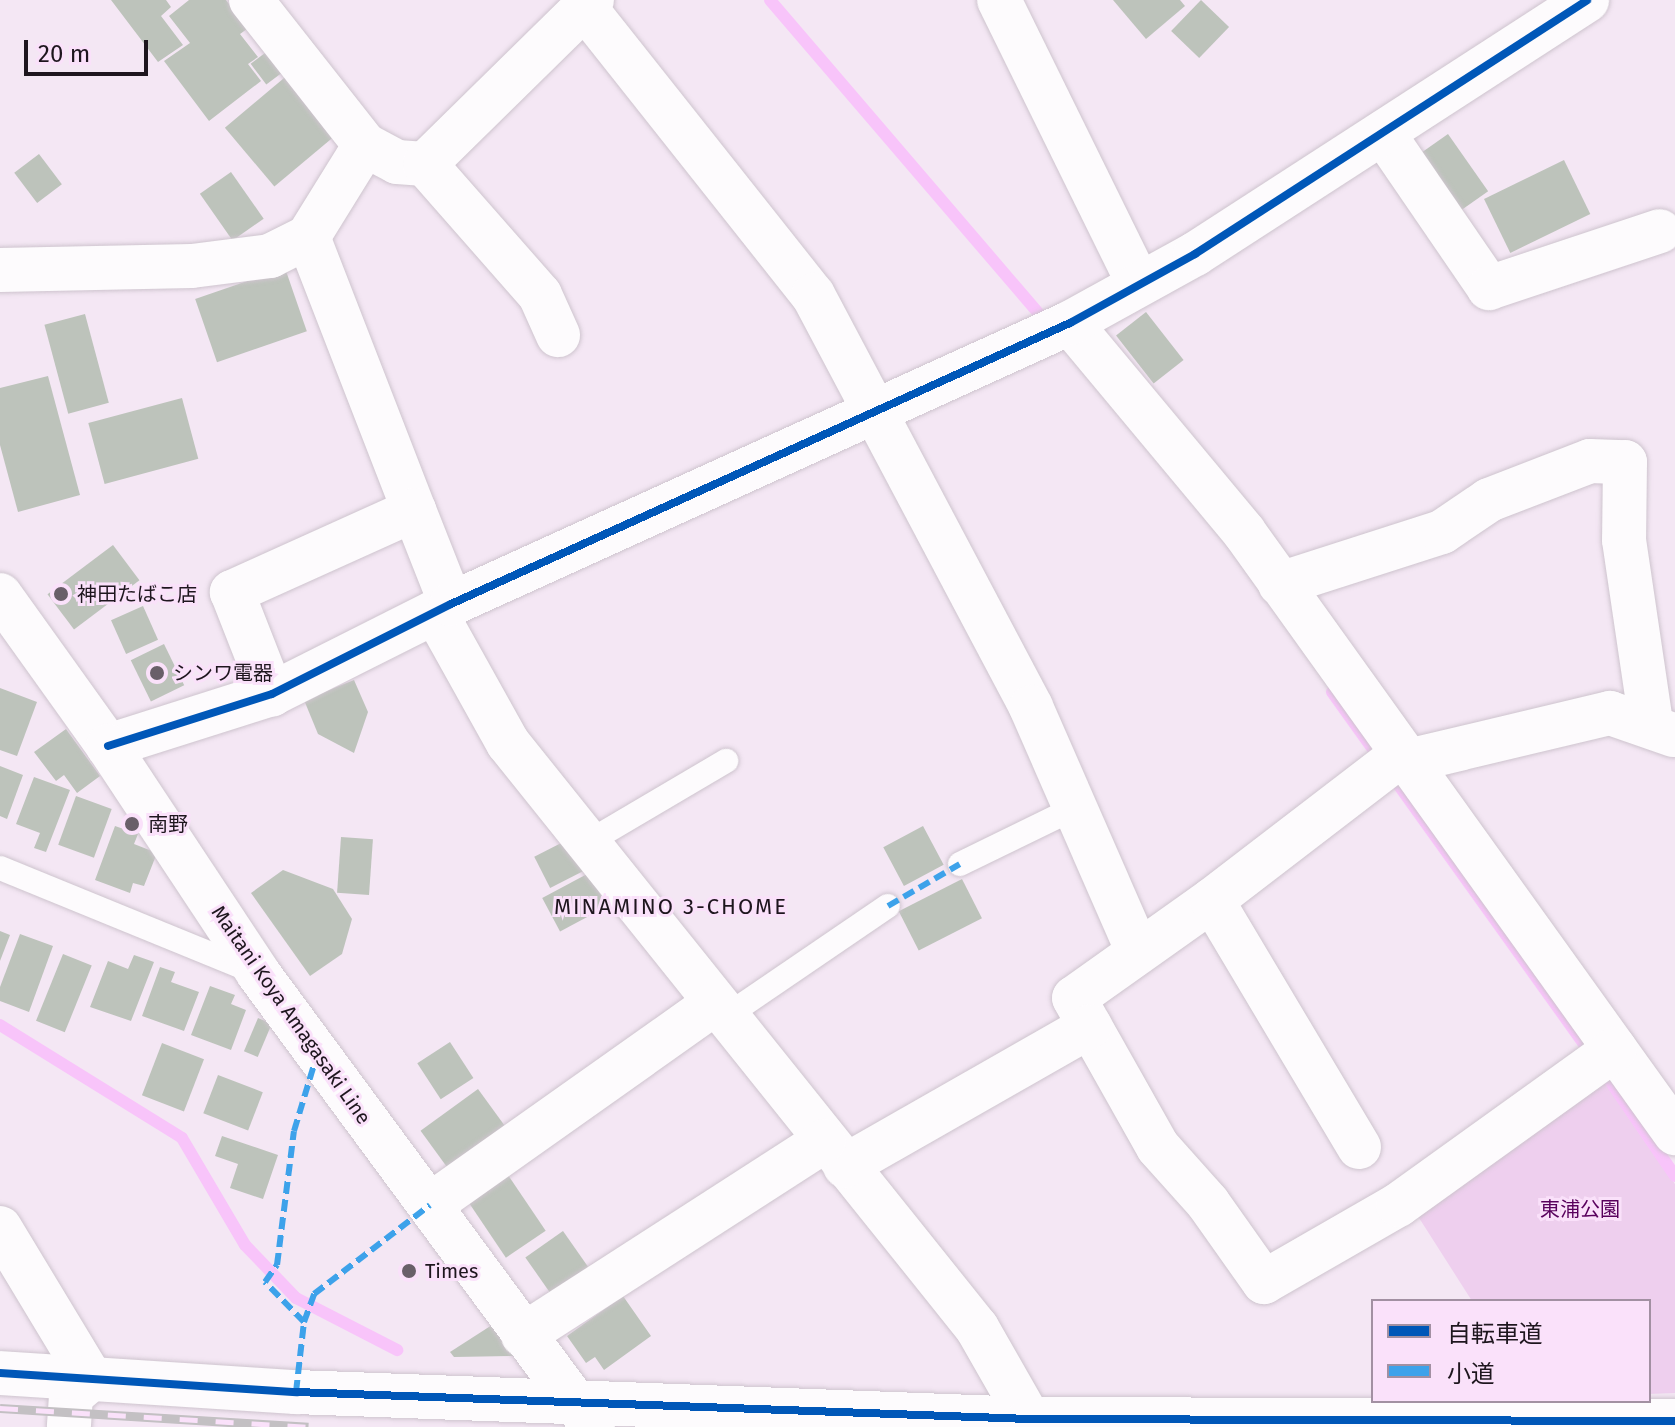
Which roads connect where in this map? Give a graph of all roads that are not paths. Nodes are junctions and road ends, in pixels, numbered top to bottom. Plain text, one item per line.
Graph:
1 (251, 0) edge
2 (999, 0) edge
3 (1587, 0) edge
4 (589, 4) edge
5 (1383, 133) junction
6 (365, 145) junction
7 (425, 164) junction
8 (1660, 231) dead end
9 (308, 237) junction
10 (0, 270) edge
11 (1138, 282) junction
12 (1070, 323) junction
13 (558, 335) dead end
14 (876, 414) junction
15 (414, 510) junction
16 (1280, 584) junction
17 (0, 595) edge
18 (443, 608) junction
19 (272, 694) junction
20 (1663, 729) edge
21 (108, 746) junction
22 (1402, 759) junction
23 (726, 761) dead end
24 (1075, 808) junction
25 (585, 844) junction
26 (960, 864) dead end
27 (0, 868) edge
28 (1212, 900) junction
29 (888, 906) dead end
30 (1138, 952) junction
31 (258, 973) junction
32 (720, 1010) junction
33 (1090, 1026) junction
34 (1615, 1049) junction
35 (1675, 1133) edge
36 (1359, 1147) dead end
37 (834, 1154) junction
38 (430, 1205) junction
39 (0, 1228) edge
40 (523, 1335) junction
41 (0, 1373) edge
42 (91, 1379) junction
43 (296, 1392) junction
44 (585, 1414) edge
45 (1675, 1421) edge
46 (1039, 1423) edge
47 (1484, 1424) edge
48 (69, 1427) edge
49 (253, 1427) edge

1 - 6 street
2 - 11 street
3 - 5 street
4 - 7 street
4 - 14 street
5 - 8 street
5 - 11 street
6 - 7 street
6 - 9 street
7 - 13 street
9 - 10 street
9 - 15 street
11 - 12 street
12 - 14 street
12 - 16 street
14 - 18 street
14 - 24 street
15 - 18 street
15 - 19 street
16 - 20 street
16 - 22 street
17 - 21 street, Maitani Koya Amagasaki Line
18 - 19 street
18 - 25 street
19 - 21 street
20 - 22 street
21 - 31 street, Maitani Koya Amagasaki Line
22 - 28 street
22 - 34 street
23 - 25 lane
24 - 26 lane
24 - 30 street
25 - 32 street
27 - 31 lane
28 - 30 street
28 - 36 street
29 - 32 lane
30 - 33 street
31 - 38 street, Maitani Koya Amagasaki Line
32 - 37 street
32 - 38 street
33 - 34 street
33 - 37 street
34 - 35 street
37 - 40 street
37 - 46 street
38 - 40 street, Maitani Koya Amagasaki Line
39 - 42 street
40 - 44 street, Maitani Koya Amagasaki Line
41 - 42 street
42 - 43 street
42 - 48 street
43 - 44 street
43 - 49 street
44 - 46 street
45 - 47 street
46 - 47 street

